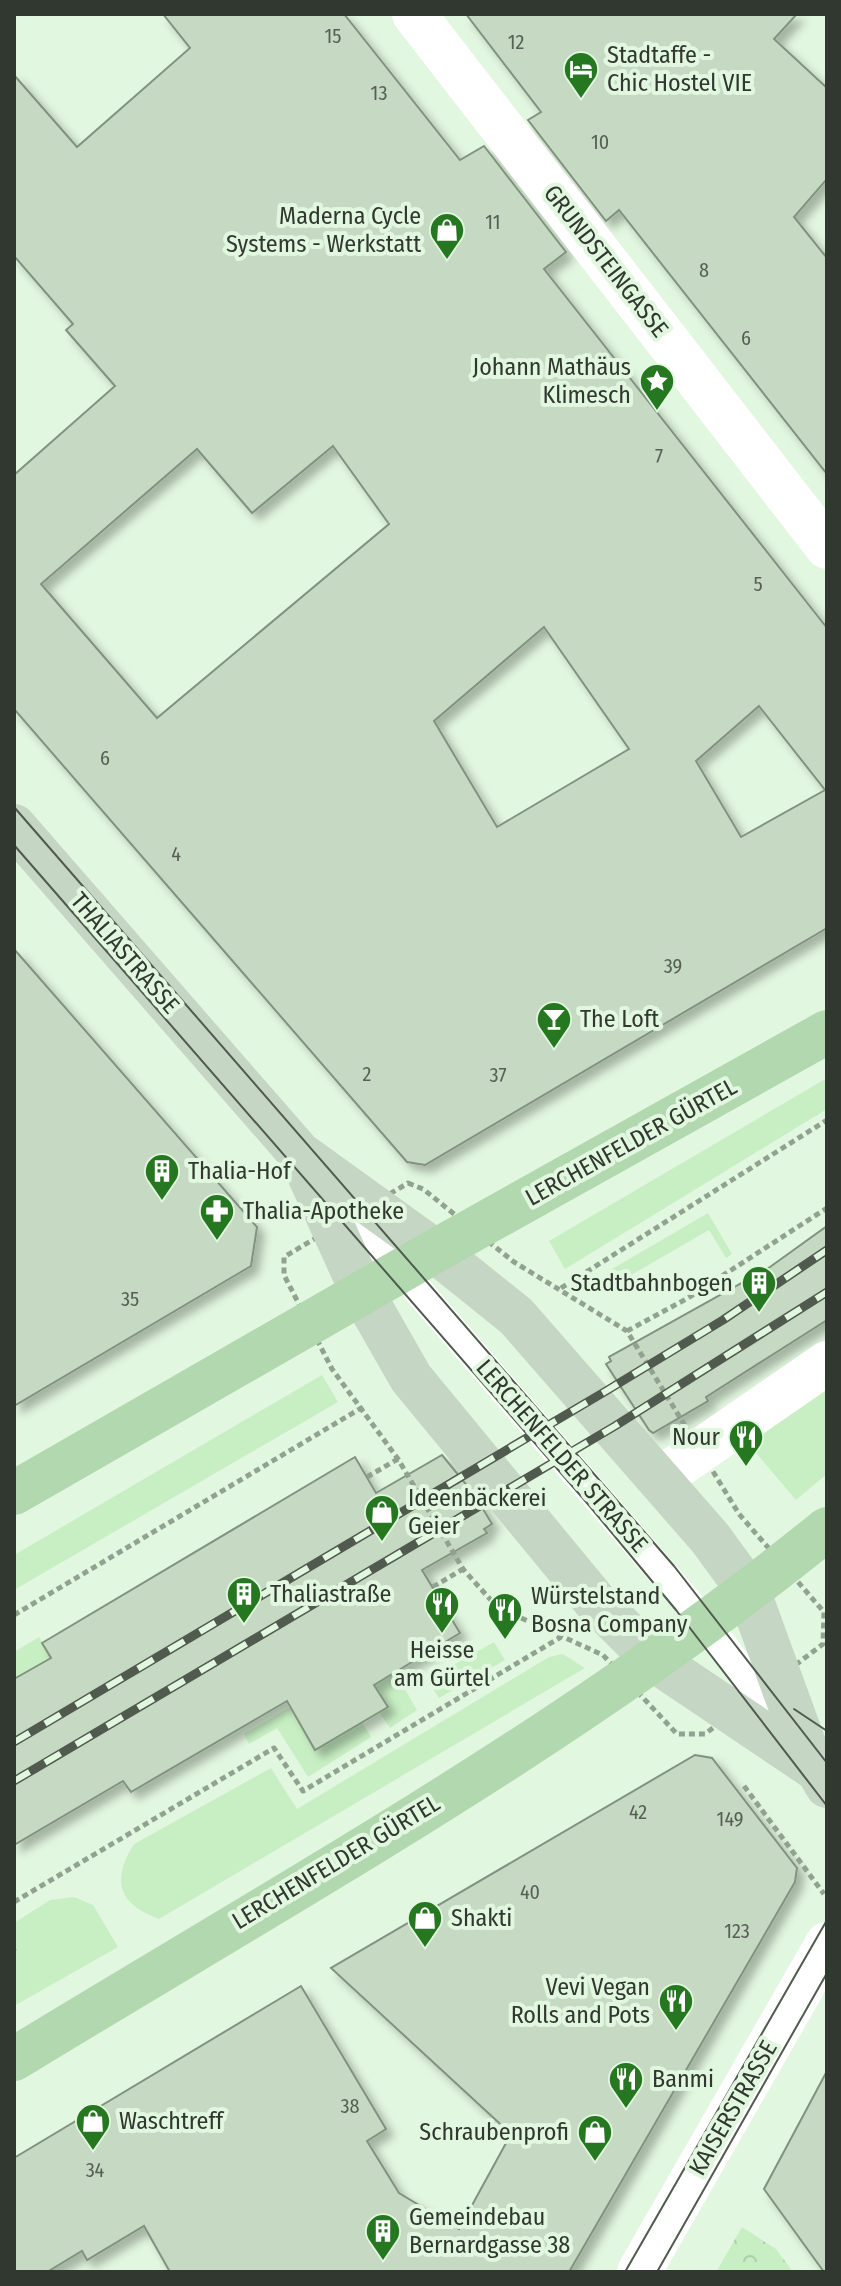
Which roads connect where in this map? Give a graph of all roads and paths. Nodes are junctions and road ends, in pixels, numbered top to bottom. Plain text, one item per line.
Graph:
1 (414, 14) edge
2 (827, 547) edge
3 (14, 826) edge
4 (827, 1032) edge
5 (827, 1120) edge
6 (299, 1153) junction
7 (827, 1208) edge
8 (418, 1261) junction
9 (363, 1294) junction
10 (516, 1316) junction
11 (627, 1331) dead end
12 (827, 1363) edge
13 (411, 1378) junction
14 (398, 1459) dead end
15 (367, 1477) dead end
16 (659, 1479) junction
17 (14, 1493) edge
18 (827, 1529) edge
19 (463, 1569) dead end
20 (433, 1587) dead end
21 (748, 1590) junction
22 (605, 1612) junction
23 (14, 1615) edge
24 (705, 1622) junction
25 (654, 1660) junction
26 (705, 1734) dead end
27 (714, 1747) dead end
28 (820, 1776) edge
29 (742, 1785) dead end
30 (827, 1898) edge
31 (14, 1902) edge
32 (827, 1944) edge
33 (14, 2059) edge
34 (639, 2272) edge

1 - 2 street, GRUNDSTEINGASSE
3 - 6 main road, THALIASTRASSE
4 - 8 main road, LERCHENFELDER GÜRTEL
5 - 10 path
6 - 8 main road
6 - 9 main road
7 - 11 path
8 - 9 main road, LERCHENFELDER GÜRTEL
8 - 10 main road
8 - 24 lane, LERCHENFELDER STRASSE
9 - 13 main road
9 - 17 main road, LERCHENFELDER GÜRTEL
10 - 16 main road
12 - 16 street
13 - 22 main road
13 - 23 path
14 - 15 path
16 - 21 main road
18 - 21 main road, LERCHENFELDER GÜRTEL
19 - 20 path
21 - 24 main road, LERCHENFELDER GÜRTEL
21 - 28 main road
22 - 25 main road
22 - 31 path
24 - 25 main road, LERCHENFELDER GÜRTEL
24 - 28 lane, LERCHENFELDER STRASSE
25 - 28 main road
25 - 33 main road, LERCHENFELDER GÜRTEL
26 - 27 path
29 - 30 path
32 - 34 street, KAISERSTRASSE

